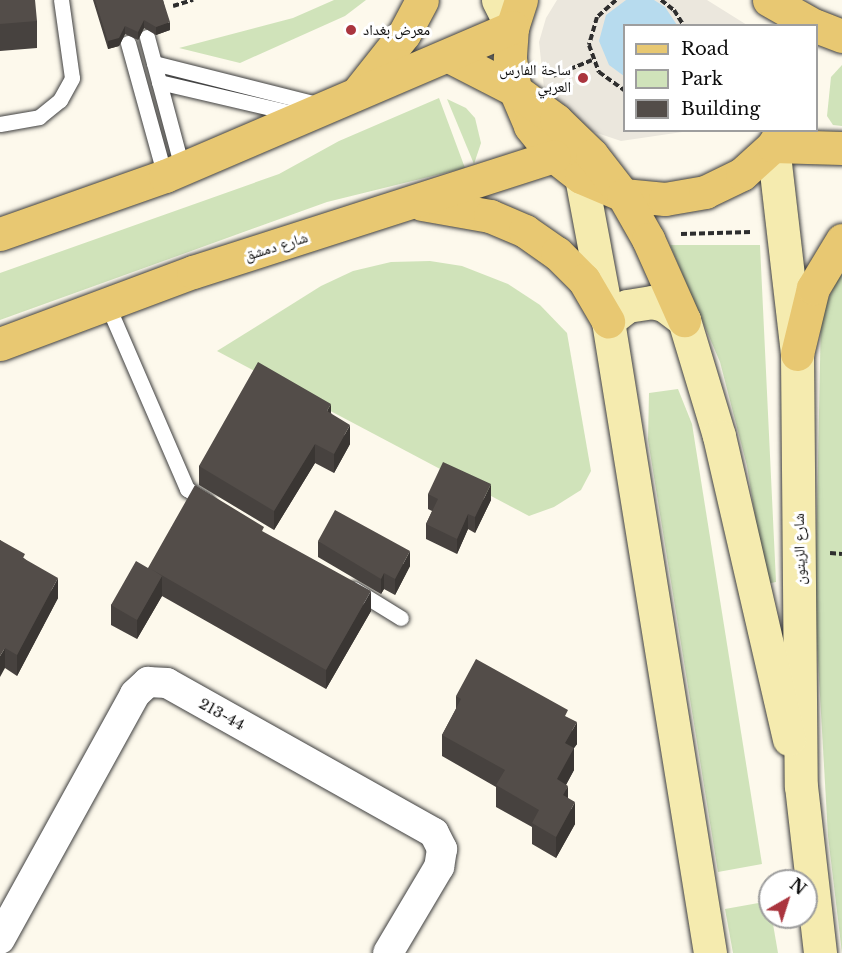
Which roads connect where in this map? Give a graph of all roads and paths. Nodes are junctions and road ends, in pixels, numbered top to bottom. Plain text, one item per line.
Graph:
1 (61, 0) edge
2 (193, 0) edge
3 (422, 0) edge
4 (616, 0) edge
5 (661, 0) edge
6 (769, 0) edge
7 (173, 6) dead end
8 (510, 9) edge
9 (807, 20) edge
10 (683, 24) edge
11 (818, 25) edge
12 (842, 36) edge
13 (147, 37) dead end
14 (128, 43) dead end
15 (449, 56) junction
16 (592, 60) junction
17 (154, 63) junction
18 (549, 78) dead end
19 (159, 82) junction
20 (515, 90) junction
21 (623, 90) edge
22 (330, 106) junction
23 (0, 124) edge
24 (777, 138) edge
25 (842, 148) edge
26 (554, 156) junction
27 (173, 172) junction
28 (581, 177) junction
29 (623, 195) junction
30 (414, 203) junction
31 (761, 232) dead end
32 (0, 234) edge
33 (674, 234) dead end
34 (842, 240) edge
35 (107, 304) junction
36 (684, 320) junction
37 (608, 321) junction
38 (0, 344) edge
39 (797, 354) junction
40 (218, 507) edge
41 (340, 581) edge
42 (401, 618) dead end
43 (801, 786) junction
44 (0, 939) edge
45 (388, 953) edge
46 (710, 953) edge
47 (820, 953) edge

1 - 23 lane
2 - 7 path
3 - 22 main road
4 - 16 path
5 - 10 path
6 - 9 main road
8 - 15 main road
8 - 20 main road
11 - 12 main road
13 - 17 lane
14 - 27 lane
15 - 20 main road
15 - 22 main road
16 - 18 path
16 - 21 path
17 - 19 lane
17 - 22 lane
19 - 22 lane
19 - 27 lane
20 - 26 main road
20 - 29 main road
22 - 27 main road
24 - 25 main road
24 - 29 main road
24 - 39 main road, شارع الزيتون
26 - 28 main road
26 - 30 main road, شارع دمشق
27 - 32 main road
28 - 29 main road
28 - 37 main road
29 - 36 main road
30 - 35 main road, شارع دمشق
30 - 37 main road
31 - 33 path
34 - 39 main road
35 - 38 main road, شارع دمشق
35 - 40 lane
36 - 37 main road
36 - 43 main road
37 - 46 main road
39 - 43 main road, شارع الزيتون
41 - 42 lane
43 - 47 main road, شارع الزيتون
44 - 45 street, 213-44

